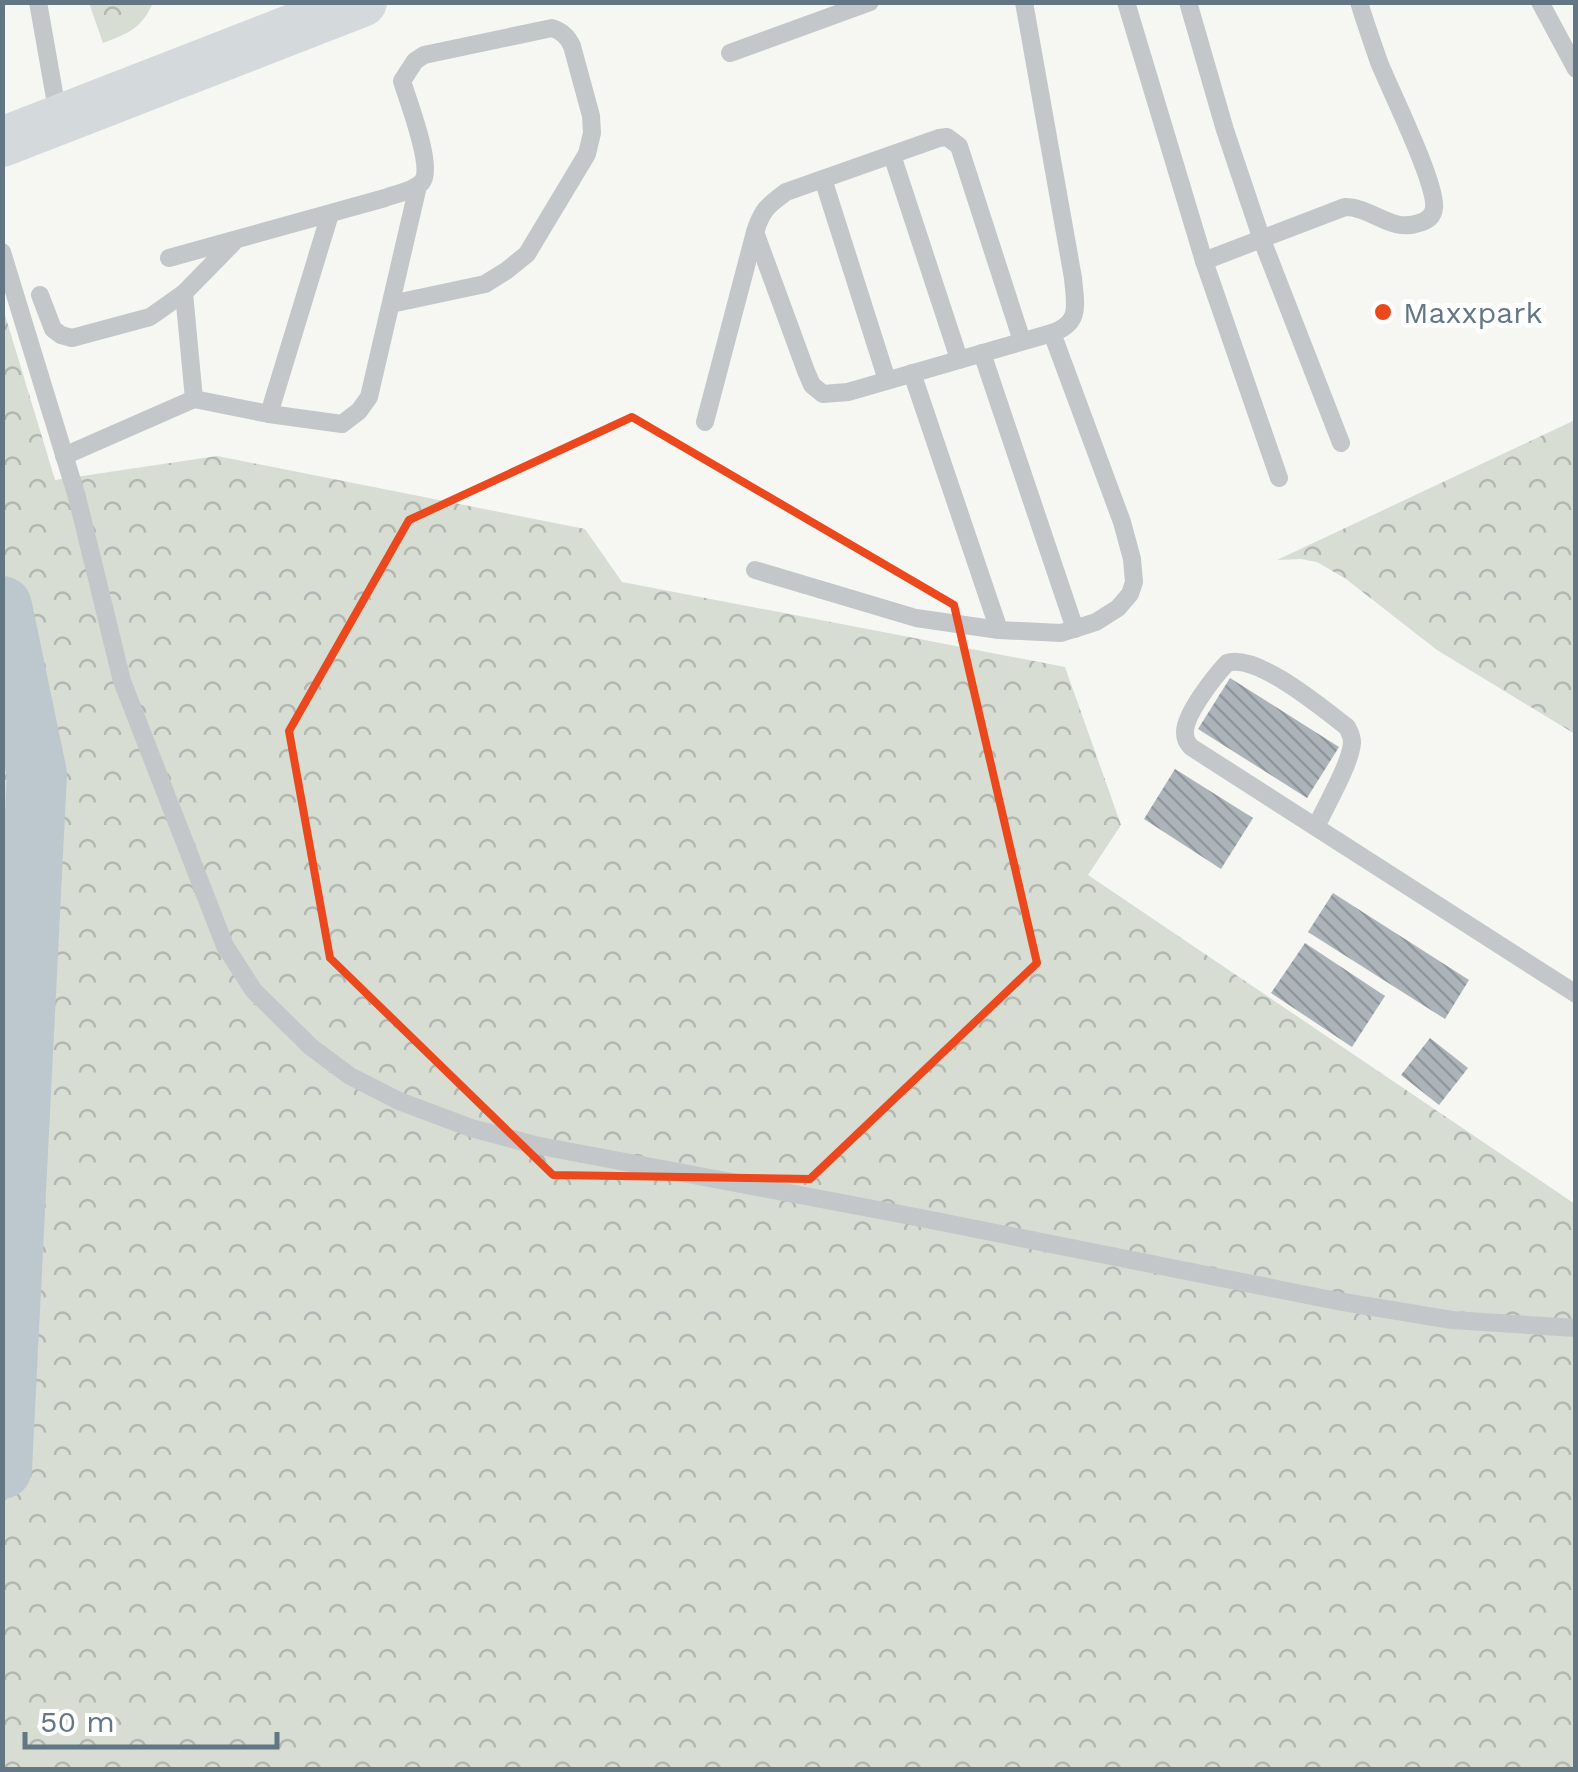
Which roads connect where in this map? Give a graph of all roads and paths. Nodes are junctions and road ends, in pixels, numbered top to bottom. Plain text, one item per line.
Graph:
1 (38, 2) edge
2 (362, 2) edge
3 (870, 2) edge
4 (1024, 2) edge
5 (1126, 2) edge
6 (1188, 2) edge
7 (1359, 2) edge
8 (1540, 2) edge
9 (730, 53) dead end
10 (1576, 69) edge
11 (60, 120) junction
12 (2, 142) edge
13 (892, 155) junction
14 (823, 179) junction
15 (418, 186) junction
16 (330, 214) junction
17 (754, 232) junction
18 (236, 240) junction
19 (1262, 240) junction
20 (2, 252) edge
21 (170, 258) dead end
22 (1204, 261) junction
23 (184, 293) junction
24 (40, 295) dead end
25 (391, 304) junction
26 (1052, 334) junction
27 (1022, 341) junction
28 (982, 352) junction
29 (958, 360) junction
30 (912, 373) junction
31 (888, 380) junction
32 (194, 399) junction
33 (269, 414) junction
34 (705, 422) dead end
35 (1340, 443) dead end
36 (64, 456) junction
37 (1279, 478) dead end
38 (755, 570) dead end
39 (1075, 629) junction
40 (999, 630) junction
41 (1316, 827) junction
42 (1576, 994) edge
43 (1576, 1328) edge

1 - 11 lane
2 - 11 main road
3 - 9 lane
4 - 26 lane
5 - 22 lane
6 - 19 lane
7 - 19 lane
8 - 10 lane
11 - 12 main road
13 - 14 lane
13 - 27 lane
13 - 29 lane
14 - 17 lane
14 - 31 lane
15 - 16 lane
15 - 25 lane
15 - 25 lane
16 - 18 lane
16 - 33 lane
17 - 31 lane
17 - 34 lane
18 - 21 lane
18 - 23 lane
19 - 22 lane
19 - 35 lane
20 - 36 lane
22 - 37 lane
23 - 24 lane
23 - 32 lane
25 - 33 lane
26 - 27 lane
26 - 39 lane
27 - 28 lane
28 - 29 lane
28 - 39 lane
29 - 30 lane
30 - 31 lane
30 - 40 lane
32 - 33 lane
32 - 36 lane
36 - 43 lane
38 - 40 lane
39 - 40 lane
41 - 41 lane
41 - 42 lane

